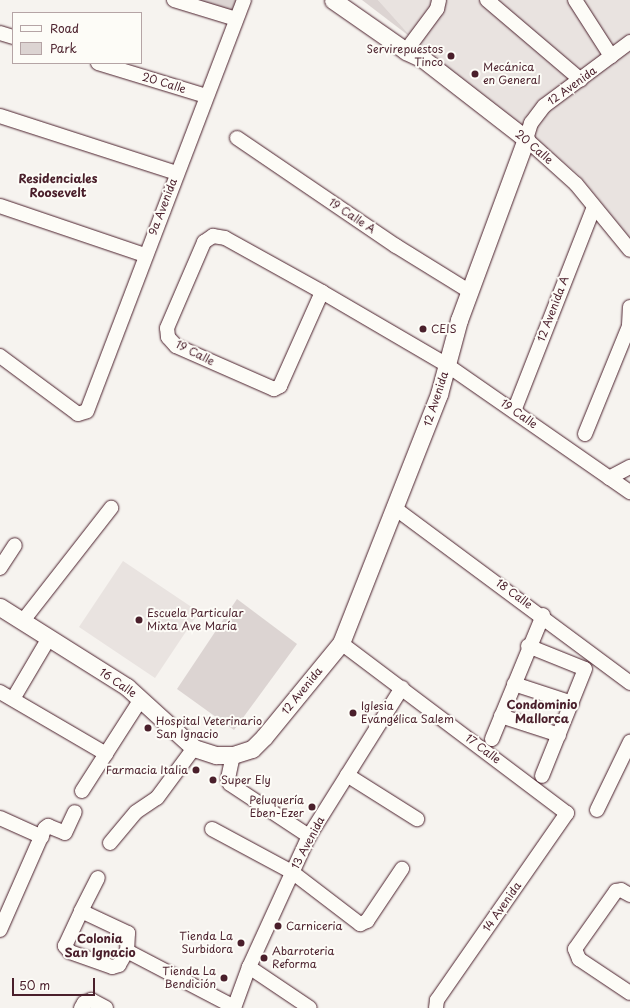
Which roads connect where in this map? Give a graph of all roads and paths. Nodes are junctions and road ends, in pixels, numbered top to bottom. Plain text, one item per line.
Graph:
1 (174, 0) edge
2 (244, 0) edge
3 (333, 0) edge
4 (352, 0) edge
5 (439, 0) edge
6 (487, 0) edge
7 (575, 0) edge
8 (236, 19) junction
9 (0, 33) edge
10 (12, 37) edge
11 (630, 42) edge
12 (411, 44) junction
13 (611, 56) junction
14 (423, 59) junction
15 (101, 64) edge
16 (581, 80) junction
17 (206, 96) junction
18 (0, 116) edge
19 (237, 138) dead end
20 (526, 139) junction
21 (177, 173) junction
22 (0, 206) edge
23 (594, 207) junction
24 (630, 250) edge
25 (145, 255) junction
26 (469, 291) junction
27 (322, 292) junction
28 (630, 307) edge
29 (630, 324) edge
30 (0, 356) edge
31 (447, 365) junction
32 (514, 412) junction
33 (585, 434) dead end
34 (630, 467) edge
35 (609, 478) junction
36 (630, 492) edge
37 (111, 508) dead end
38 (396, 509) junction
39 (15, 545) dead end
40 (0, 568) edge
41 (0, 607) edge
42 (543, 615) junction
43 (22, 622) junction
44 (49, 638) junction
45 (341, 643) junction
46 (528, 646) junction
47 (630, 683) edge
48 (514, 684) junction
49 (402, 688) junction
50 (0, 692) edge
51 (141, 699) junction
52 (13, 700) junction
53 (572, 703) junction
54 (501, 716) junction
55 (559, 735) junction
56 (492, 739) dead end
57 (630, 742) edge
58 (194, 748) junction
59 (106, 754) junction
60 (233, 755) junction
61 (347, 776) junction
62 (542, 776) dead end
63 (82, 792) dead end
64 (597, 810) dead end
65 (75, 812) dead end
66 (567, 813) joint
67 (0, 818) edge
68 (417, 819) dead end
69 (212, 829) dead end
70 (309, 836) junction
71 (42, 837) junction
72 (110, 843) dead end
73 (402, 869) dead end
74 (292, 872) junction
75 (98, 878) dead end
76 (624, 893) edge
77 (81, 911) junction
78 (0, 930) edge
79 (127, 951) junction
80 (249, 967) junction
81 (630, 993) edge
82 (436, 1004) edge
83 (82, 1005) edge
84 (234, 1007) edge
85 (106, 1008) edge
86 (310, 1008) edge

1 - 8 street
2 - 8 street, 9a Avenida
3 - 14 main road, 20 Calle
4 - 12 main road, 20 Calle
5 - 12 street
6 - 16 street
7 - 13 street
8 - 17 street, 9a Avenida
9 - 10 street
11 - 13 street, 12 Avenida
12 - 14 main road, 20 Calle
13 - 16 street, 12 Avenida
14 - 20 main road, 20 Calle
15 - 17 street, 20 Calle
16 - 20 street, 12 Avenida
17 - 21 street, 9a Avenida
18 - 21 street
19 - 26 street, 19 Calle A
20 - 23 street, 20 Calle
20 - 26 main road, 12 Avenida
21 - 25 street, 9a Avenida
22 - 25 street
23 - 24 street, 20 Calle
23 - 32 street, 12 Avenida A
25 - 30 street, 9a Avenida
26 - 31 main road, 12 Avenida
27 - 27 street, 19 Calle
27 - 31 street, 19 Calle
28 - 29 street
29 - 33 street
31 - 32 street, 19 Calle
31 - 38 main road, 12 Avenida
32 - 35 street, 19 Calle
34 - 35 street
35 - 36 street, 19 Calle
37 - 43 street
38 - 42 street, 18 Calle
38 - 45 main road, 12 Avenida
39 - 40 street
41 - 43 main road, 16 Calle
42 - 46 street
42 - 47 street, 18 Calle
43 - 44 main road, 16 Calle
44 - 51 main road, 16 Calle
44 - 52 street
45 - 49 street, 17 Calle
45 - 60 main road, 12 Avenida
46 - 48 street
46 - 53 street
48 - 53 street
48 - 54 street
49 - 61 street, 13 Avenida
49 - 66 street, 17 Calle
50 - 52 street
51 - 58 main road, 16 Calle
51 - 59 street
52 - 59 street
53 - 55 street
54 - 55 street
54 - 56 street
55 - 62 street
57 - 64 street
58 - 60 main road, 16 Calle
58 - 72 street
59 - 63 street
60 - 70 street
61 - 68 street
61 - 70 street, 13 Avenida
65 - 71 street
66 - 82 street, 14 Avenida
67 - 71 street
69 - 74 street
70 - 74 street, 13 Avenida
71 - 78 street
73 - 74 street
74 - 80 street, 13 Avenida
75 - 77 street
76 - 81 street
77 - 79 street
77 - 79 street
79 - 84 street
80 - 84 street, 13 Avenida
80 - 86 street
83 - 85 street

